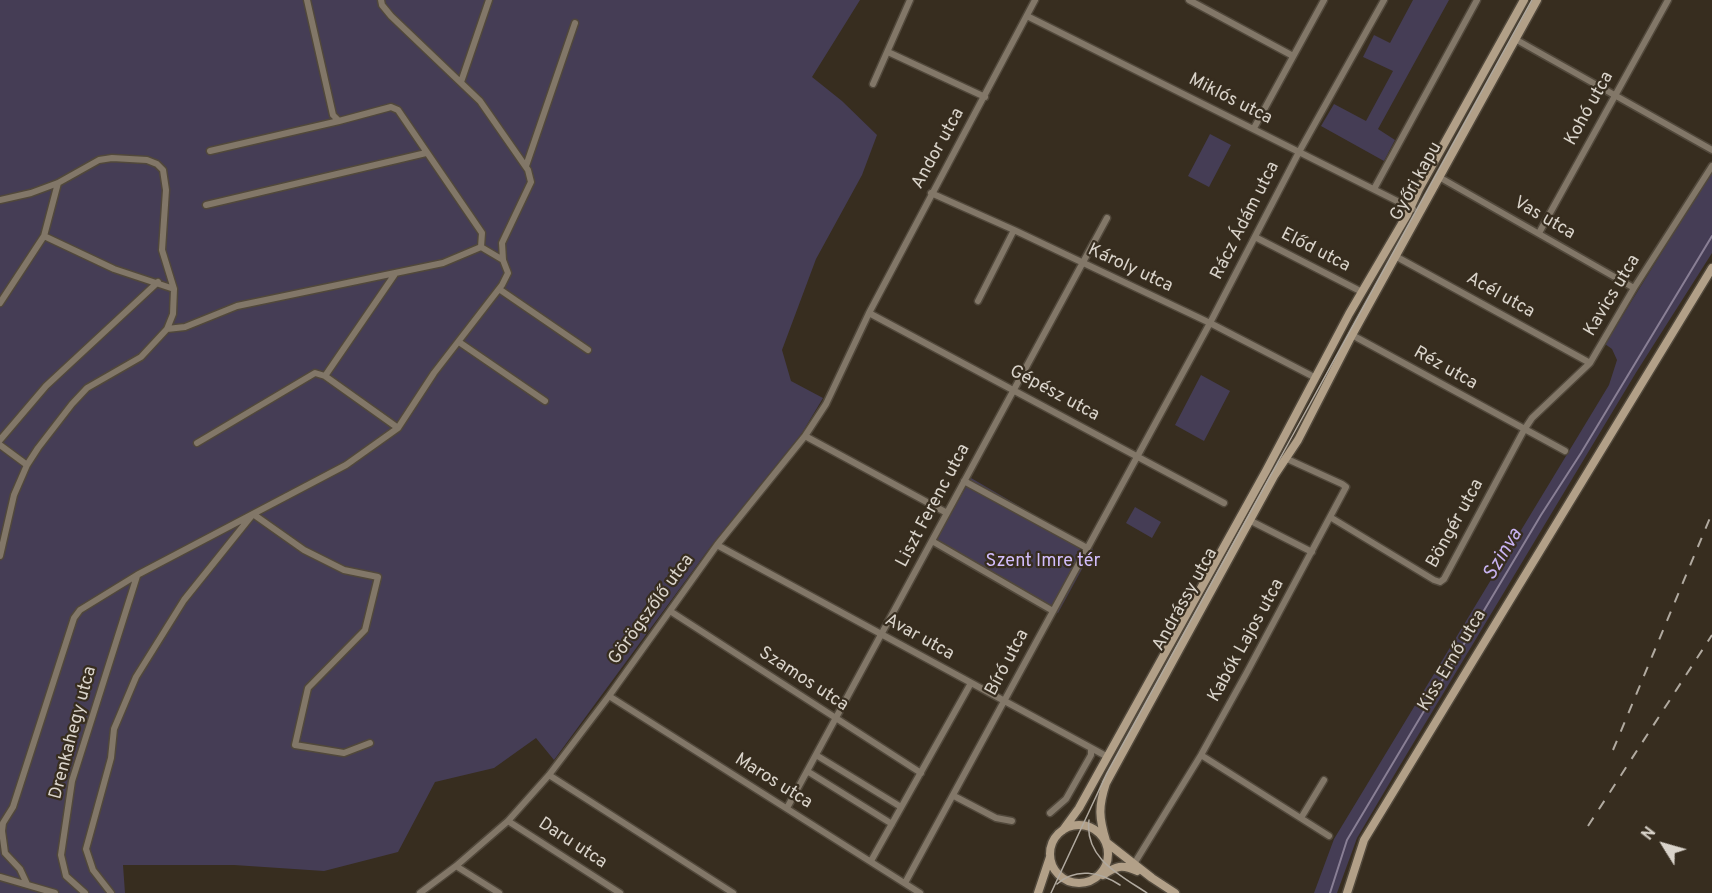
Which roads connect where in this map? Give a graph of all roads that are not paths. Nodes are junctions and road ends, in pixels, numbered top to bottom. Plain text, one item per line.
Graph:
1 (308, 0) edge
2 (381, 0) edge
3 (489, 0) edge
4 (910, 0) edge
5 (1035, 0) edge
6 (1189, 0) edge
7 (1324, 0) edge
8 (1384, 0) edge
9 (1478, 0) edge
10 (1523, 0) edge
11 (1537, 0) edge
12 (1668, 0) edge
13 (1027, 16) junction
14 (575, 23) dead end
15 (1515, 39) junction
16 (888, 52) junction
17 (1293, 56) junction
18 (461, 82) junction
19 (873, 84) dead end
20 (1615, 95) junction
21 (985, 97) junction
22 (339, 121) junction
23 (1254, 128) junction
24 (1712, 150) edge
25 (210, 151) dead end
26 (1299, 152) junction
27 (426, 153) junction
28 (526, 166) junction
29 (1712, 166) edge
30 (1439, 177) junction
31 (58, 183) junction
32 (1374, 189) junction
33 (931, 193) junction
34 (0, 200) edge
35 (206, 205) dead end
36 (1415, 210) junction
37 (1107, 218) dead end
38 (1014, 230) junction
39 (1539, 233) junction
40 (44, 236) junction
41 (1255, 237) junction
42 (481, 247) junction
43 (1395, 256) junction
44 (503, 260) junction
45 (1082, 263) junction
46 (1712, 268) edge
47 (394, 274) junction
48 (158, 282) junction
49 (1634, 288) junction
50 (174, 289) junction
51 (499, 289) junction
52 (1362, 292) junction
53 (978, 302) dead end
54 (0, 303) edge
55 (869, 313) junction
56 (1210, 323) junction
57 (167, 329) junction
58 (1352, 335) junction
59 (459, 342) junction
60 (588, 350) dead end
61 (1590, 363) junction
62 (325, 376) junction
63 (1314, 377) junction
64 (1329, 383) joint
65 (1014, 390) junction
66 (544, 401) dead end
67 (398, 428) junction
68 (1524, 430) junction
69 (805, 436) junction
70 (0, 442) edge
71 (197, 443) dead end
72 (1565, 451) dead end
73 (1137, 456) junction
74 (1285, 458) junction
75 (27, 465) junction
76 (964, 481) junction
77 (1224, 503) dead end
78 (947, 513) junction
79 (254, 514) junction
80 (1330, 517) junction
81 (1250, 520) junction
82 (932, 542) junction
83 (717, 545) junction
84 (1088, 548) junction
85 (1312, 552) junction
86 (0, 556) edge
87 (137, 575) junction
88 (670, 611) junction
89 (1053, 611) junction
90 (882, 634) junction
91 (971, 683) junction
92 (609, 696) junction
93 (1004, 701) junction
94 (836, 718) junction
95 (370, 743) dead end
96 (1091, 749) junction
97 (816, 755) junction
98 (1201, 755) junction
99 (1104, 756) junction
100 (807, 771) junction
101 (921, 773) junction
102 (549, 775) junction
103 (1324, 780) dead end
104 (954, 796) junction
105 (901, 807) junction
106 (788, 808) junction
107 (1050, 813) dead end
108 (1301, 818) junction
109 (508, 821) junction
110 (1011, 821) dead end
111 (892, 824) junction
112 (1063, 830) junction
113 (1329, 836) dead end
114 (1106, 841) junction
115 (1050, 857) junction
116 (871, 861) junction
117 (1134, 864) junction
118 (456, 866) junction
119 (0, 877) edge
120 (1097, 878) junction
121 (1152, 878) junction
122 (905, 883) junction
123 (27, 884) junction
124 (1163, 890) edge
125 (55, 893) edge
126 (86, 893) edge
127 (111, 893) edge
128 (420, 893) edge
129 (499, 893) edge
130 (620, 893) edge
131 (733, 893) edge
132 (920, 893) edge
133 (1038, 893) edge
134 (1175, 893) edge
135 (1347, 893) edge

1 - 22 street
2 - 18 street
3 - 18 street
4 - 16 street
5 - 13 street, Andor utca
6 - 17 street
7 - 17 street
8 - 26 street, Rácz Ádám utca
9 - 32 street
10 - 36 street, Győri kapu
11 - 15 street, Győri kapu
12 - 20 street, Kohó utca
13 - 21 street, Andor utca
13 - 23 street, Miklós utca
14 - 28 street
15 - 20 street
15 - 30 street, Győri kapu
16 - 19 street
16 - 21 street
17 - 23 street
18 - 28 street
20 - 24 street
20 - 39 street, Kohó utca
21 - 33 street, Andor utca
22 - 25 street
22 - 27 street
23 - 26 street, Miklós utca
26 - 32 street, Miklós utca
26 - 41 street, Rácz Ádám utca
27 - 35 street
27 - 42 street
28 - 44 street
29 - 49 street, Kavics utca
30 - 36 street, Győri kapu
30 - 39 street, Vas utca
31 - 34 street
31 - 40 street
31 - 50 street
32 - 36 street, Miklós utca
33 - 38 street, Károly utca
33 - 55 street, Andor utca
36 - 43 street, Győri kapu
36 - 52 street, Győri kapu
37 - 45 street, Liszt Ferenc utca
38 - 45 street, Károly utca
38 - 53 street
39 - 49 street, Vas utca
40 - 48 street
40 - 54 street
41 - 52 street, Előd utca
41 - 56 street, Rácz Ádám utca
42 - 44 street
42 - 47 street
43 - 58 street, Győri kapu
43 - 61 street, Acél utca
44 - 51 street
45 - 56 street, Károly utca
45 - 65 street, Liszt Ferenc utca
46 - 135 street, Kiss Ernő utca
47 - 57 street
47 - 62 street
48 - 50 street
48 - 70 street
49 - 61 street, Kavics utca
50 - 57 street
51 - 59 street
51 - 60 street
52 - 63 street, Győri kapu
55 - 65 street, Gépész utca
55 - 69 street, Görögszőlő utca
56 - 63 street, Károly utca
56 - 73 street, Rácz Ádám utca
57 - 75 street
58 - 64 street, Győri kapu
58 - 68 street, Réz utca
59 - 66 street
59 - 67 street
61 - 68 street, Kavics utca
62 - 67 street
62 - 71 street
63 - 99 street, Andrássy utca
64 - 74 street, Andrássy utca
65 - 73 street, Gépész utca
65 - 76 street, Liszt Ferenc utca
67 - 79 street
68 - 72 street, Réz utca
68 - 80 street, Böngér utca
69 - 78 street
69 - 83 street, Görögszőlő utca
70 - 75 street
73 - 77 street, Gépész utca
73 - 84 street, Bíró utca
74 - 80 street, Kabók Lajos utca
74 - 81 street, Andrássy utca
75 - 86 street
76 - 78 street, Liszt Ferenc utca
76 - 84 street
78 - 82 street, Liszt Ferenc utca
79 - 87 street
79 - 95 street
79 - 127 street
80 - 85 street, Kabók Lajos utca
81 - 85 street
81 - 114 street, Andrássy utca
82 - 89 street
82 - 90 street, Liszt Ferenc utca
83 - 88 street, Görögszőlő utca
83 - 90 street, Avar utca
84 - 89 street, Bíró utca
85 - 98 street, Kabók Lajos utca
87 - 123 street
87 - 126 street, Drenkahegy utca
88 - 92 street, Görögszőlő utca
88 - 94 street, Szamos utca
89 - 93 street, Bíró utca
90 - 91 street, Avar utca
90 - 94 street, Liszt Ferenc utca
91 - 93 street, Avar utca
91 - 101 street
92 - 102 street, Görögszőlő utca
92 - 106 street, Maros utca
93 - 96 street, Avar utca
93 - 104 street, Bíró utca
94 - 97 street, Liszt Ferenc utca
94 - 101 street, Szamos utca
96 - 99 street, Avar utca
96 - 107 street
97 - 100 street, Liszt Ferenc utca
97 - 105 street
98 - 108 street
98 - 117 street, Kabók Lajos utca
99 - 112 street, Andrássy utca
100 - 106 street, Liszt Ferenc utca
100 - 111 street
101 - 105 street
102 - 109 street, Görögszőlő utca
102 - 131 street
103 - 108 street
104 - 110 street
104 - 122 street, Bíró utca
105 - 111 street
106 - 116 street, Maros utca
108 - 113 street
109 - 118 street, Görögszőlő utca
109 - 130 street, Daru utca
111 - 116 street
112 - 114 street
112 - 115 street
114 - 117 street
114 - 120 street
115 - 120 street
115 - 133 street
116 - 122 street, Maros utca
117 - 121 street
118 - 128 street, Görögszőlő utca
118 - 129 street
119 - 123 street
120 - 121 street
121 - 124 street
122 - 132 street, Maros utca
123 - 125 street
124 - 134 street

